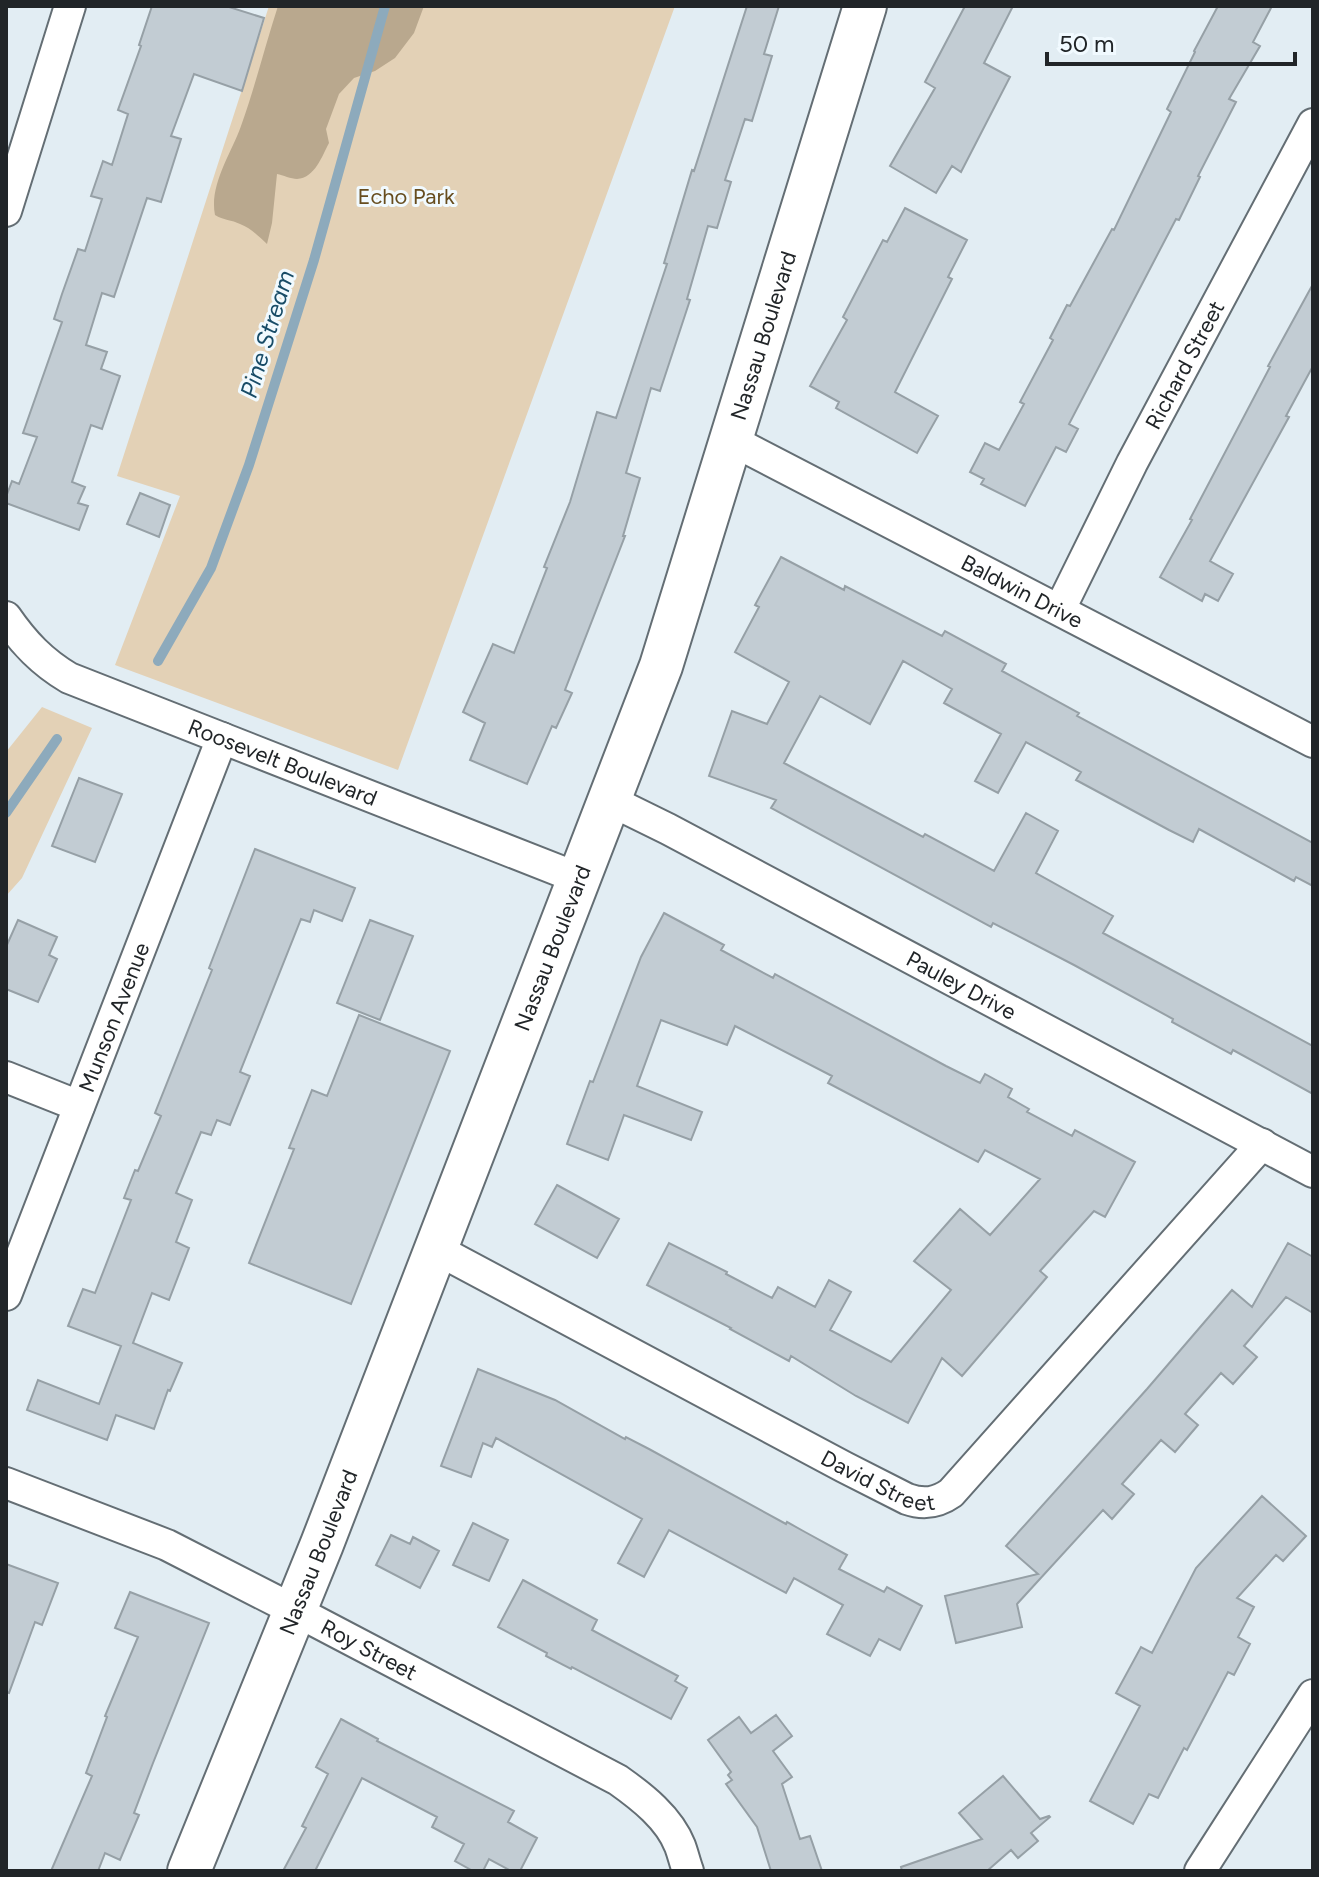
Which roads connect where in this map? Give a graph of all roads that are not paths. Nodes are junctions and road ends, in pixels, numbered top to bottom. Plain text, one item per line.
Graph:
1 (70, 6) edge
2 (865, 6) edge
3 (1313, 124) edge
4 (6, 211) edge
5 (731, 440) junction
6 (1060, 609) junction
7 (6, 617) edge
8 (222, 738) junction
9 (1313, 742) edge
10 (609, 800) junction
11 (578, 878) junction
12 (6, 1077) edge
13 (79, 1106) junction
14 (1262, 1144) junction
15 (1313, 1172) edge
16 (436, 1249) junction
17 (6, 1295) edge
18 (6, 1483) edge
19 (294, 1610) junction
20 (1313, 1695) edge
21 (189, 1871) edge
22 (688, 1871) edge
23 (1200, 1871) edge

1 - 4 street
2 - 5 main road, Nassau Boulevard
3 - 6 street, Richard Street
5 - 6 street, Baldwin Drive
5 - 10 main road, Nassau Boulevard
6 - 9 street, Baldwin Drive
7 - 8 street, Roosevelt Boulevard
8 - 11 street, Roosevelt Boulevard
8 - 13 street, Munson Avenue
10 - 11 main road, Nassau Boulevard
10 - 14 street, Pauley Drive
11 - 16 main road, Nassau Boulevard
12 - 13 street
13 - 17 street, Munson Avenue
14 - 15 street, Pauley Drive
14 - 16 street, David Street
16 - 19 main road, Nassau Boulevard
18 - 19 street, Roy Street
19 - 21 main road, Nassau Boulevard
19 - 22 street, Roy Street
20 - 23 street

